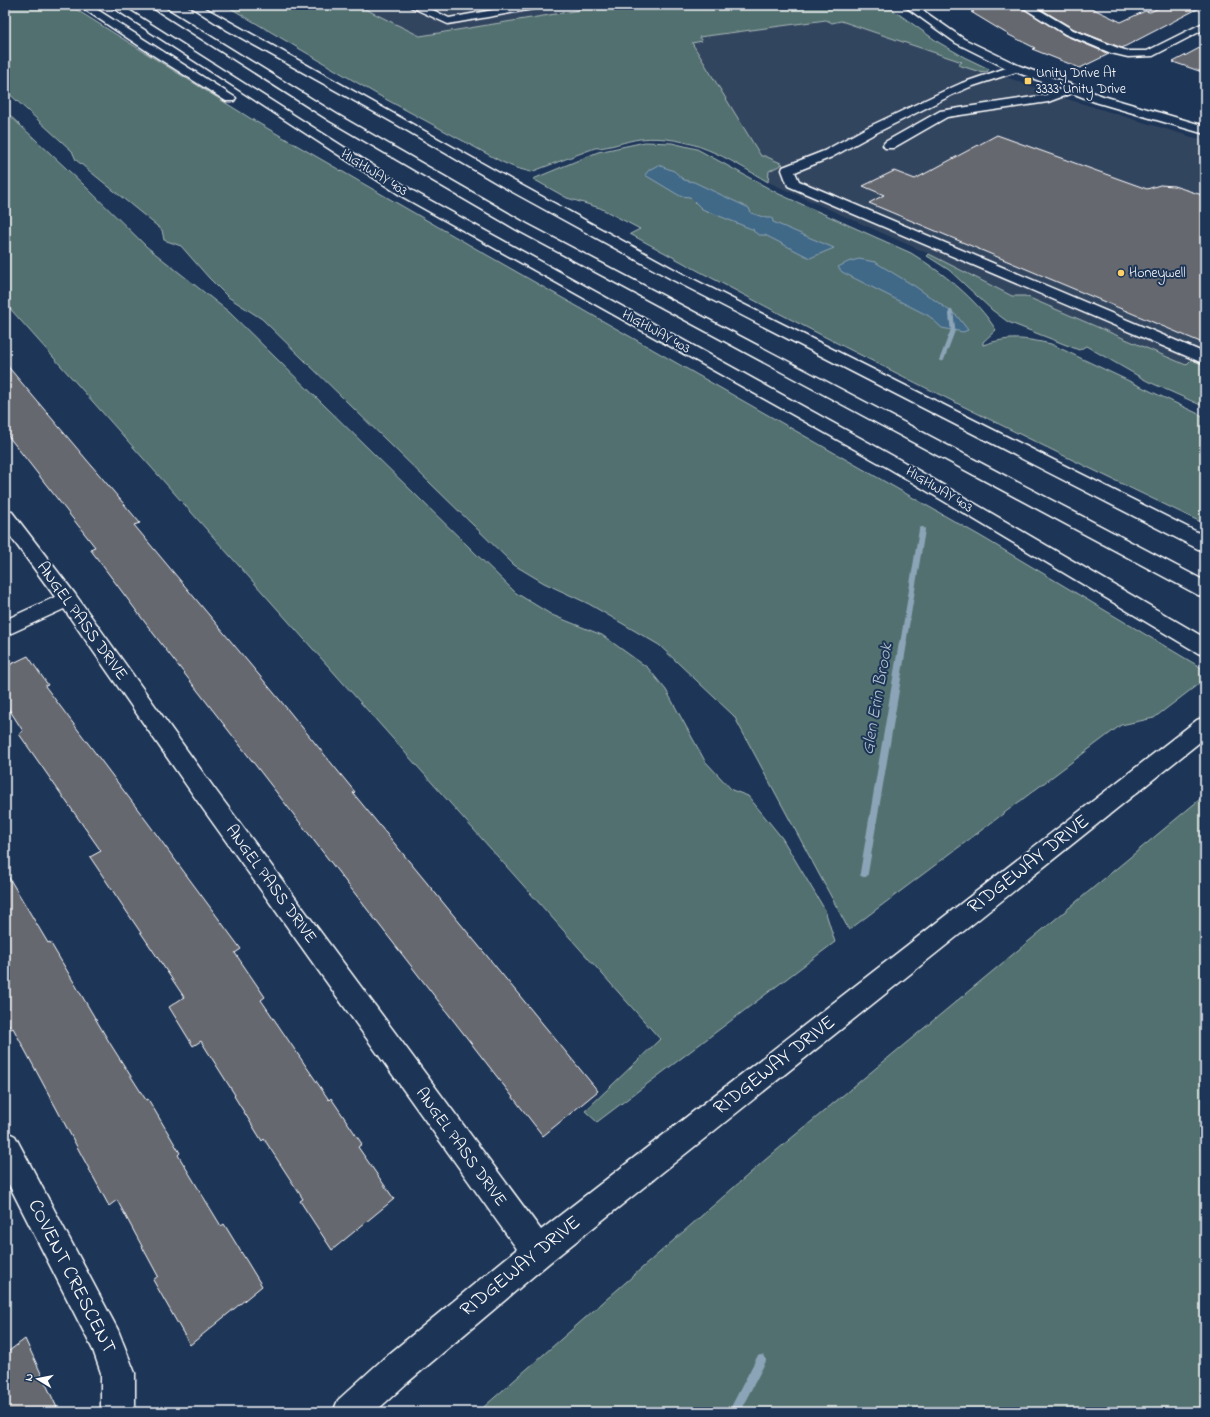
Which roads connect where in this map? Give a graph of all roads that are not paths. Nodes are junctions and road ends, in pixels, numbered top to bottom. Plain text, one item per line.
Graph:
1 (83, 5) edge
2 (114, 5) edge
3 (153, 5) edge
4 (193, 5) edge
5 (415, 5) edge
6 (539, 5) edge
7 (908, 5) edge
8 (1024, 5) edge
9 (218, 8) dead end
10 (1205, 25) edge
11 (231, 28) junction
12 (1016, 68) junction
13 (1072, 89) junction
14 (238, 103) dead end
15 (1205, 130) edge
16 (889, 145) dead end
17 (327, 156) dead end
18 (408, 194) junction
19 (1205, 359) edge
20 (5, 516) edge
21 (1205, 544) edge
22 (1205, 590) edge
23 (68, 599) junction
24 (5, 629) edge
25 (1205, 648) edge
26 (1197, 733) edge
27 (5, 1146) edge
28 (538, 1252) junction
29 (118, 1412) edge
30 (350, 1412) edge

1 - 14 main road
2 - 18 main road, HIGHWAY 403
3 - 22 main road
4 - 11 main road
5 - 6 main road
7 - 12 main road
8 - 10 main road
9 - 11 main road
11 - 21 main road
12 - 13 main road
12 - 19 main road
13 - 15 main road
13 - 16 main road
17 - 18 main road
18 - 25 main road, HIGHWAY 403
20 - 23 main road, ANGEL PASS DRIVE
23 - 24 main road
23 - 28 main road, ANGEL PASS DRIVE
26 - 28 main road, RIDGEWAY DRIVE
27 - 29 main road, COVENT CRESCENT
28 - 30 main road, RIDGEWAY DRIVE

